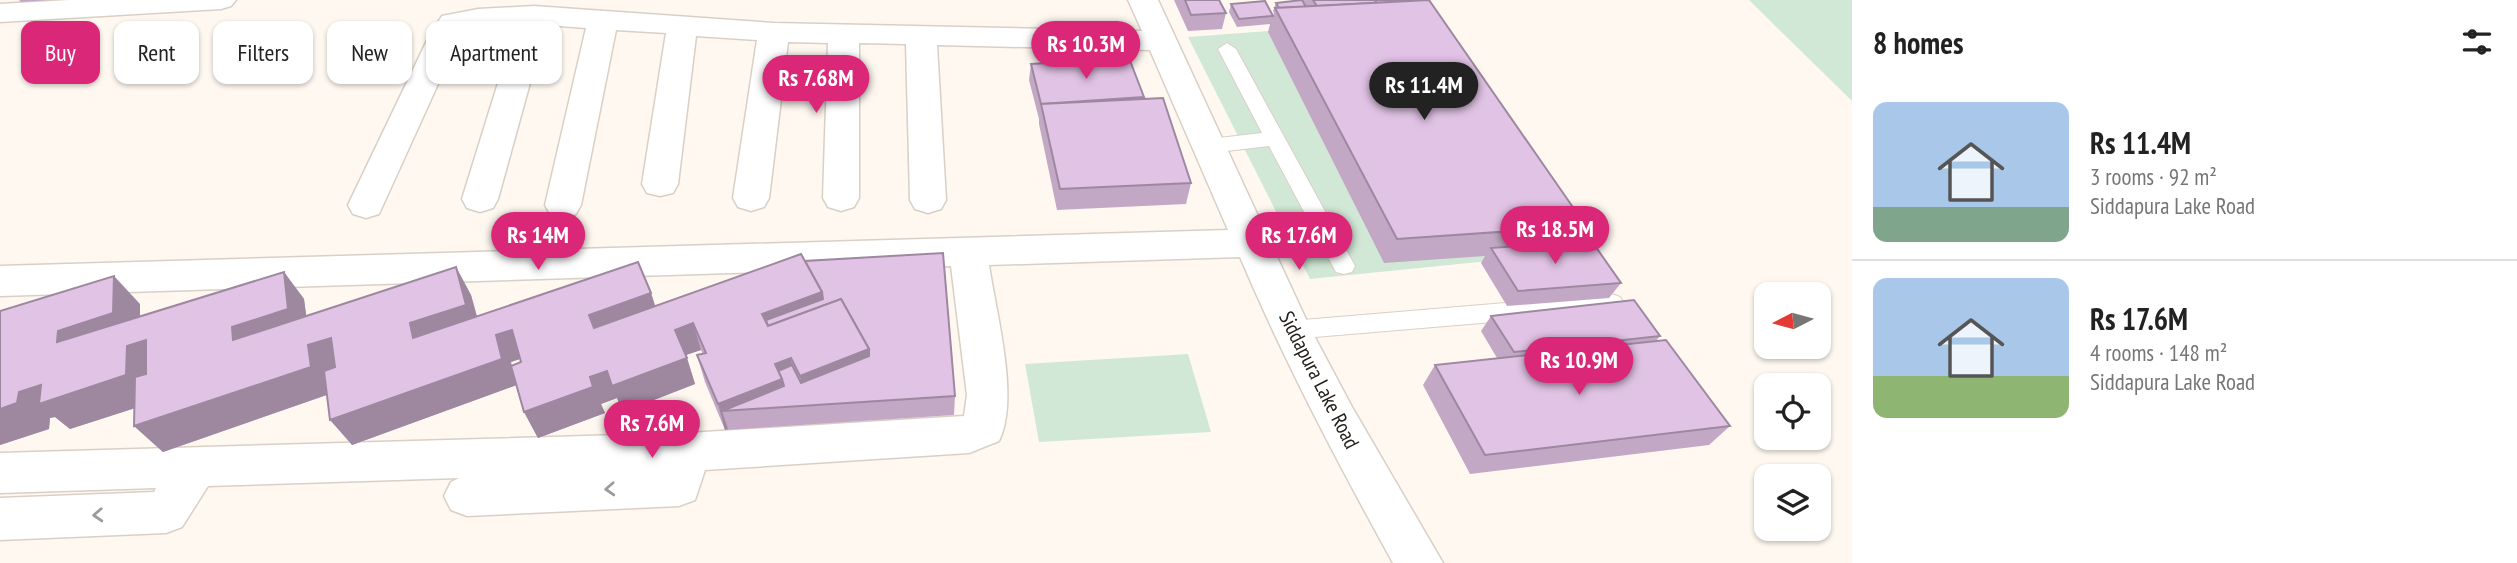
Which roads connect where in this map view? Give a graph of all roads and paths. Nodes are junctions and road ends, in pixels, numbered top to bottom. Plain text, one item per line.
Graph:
1 (221, 0) edge
2 (1143, 0) edge
3 (0, 13) edge
4 (534, 15) junction
5 (602, 22) junction
6 (682, 26) junction
7 (774, 32) junction
8 (844, 34) junction
9 (920, 36) junction
10 (1162, 41) junction
11 (1227, 49) dead end
12 (1275, 138) junction
13 (1210, 146) junction
14 (660, 184) dead end
15 (751, 198) dead end
16 (841, 198) dead end
17 (480, 199) dead end
18 (928, 200) dead end
19 (366, 205) dead end
20 (563, 205) dead end
21 (1254, 243) junction
22 (465, 244) dead end
23 (968, 250) junction
24 (0, 258) edge
25 (627, 260) junction
26 (1344, 266) dead end
27 (153, 276) junction
28 (0, 281) edge
29 (1612, 303) edge
30 (1291, 330) junction
31 (688, 452) junction
32 (197, 465) junction
33 (0, 473) edge
34 (467, 495) dead end
35 (0, 519) edge
36 (1419, 563) edge

1 - 3 street
2 - 10 street, Siddapura Lake Road
4 - 5 street
4 - 17 street
4 - 19 street
5 - 6 street
5 - 20 street
6 - 7 street
6 - 14 street
7 - 8 street
7 - 15 street
8 - 9 street
8 - 16 street
9 - 10 street
9 - 18 street
10 - 13 street, Siddapura Lake Road
11 - 12 lane
12 - 13 lane
12 - 26 lane
13 - 21 street, Siddapura Lake Road
21 - 23 street
21 - 30 street, Siddapura Lake Road
22 - 25 street
23 - 25 street
23 - 31 street
24 - 27 street
25 - 27 street
27 - 28 street
29 - 30 lane
30 - 36 street, Siddapura Lake Road
31 - 32 street
31 -> 34 street
32 - 33 street
32 -> 35 street

